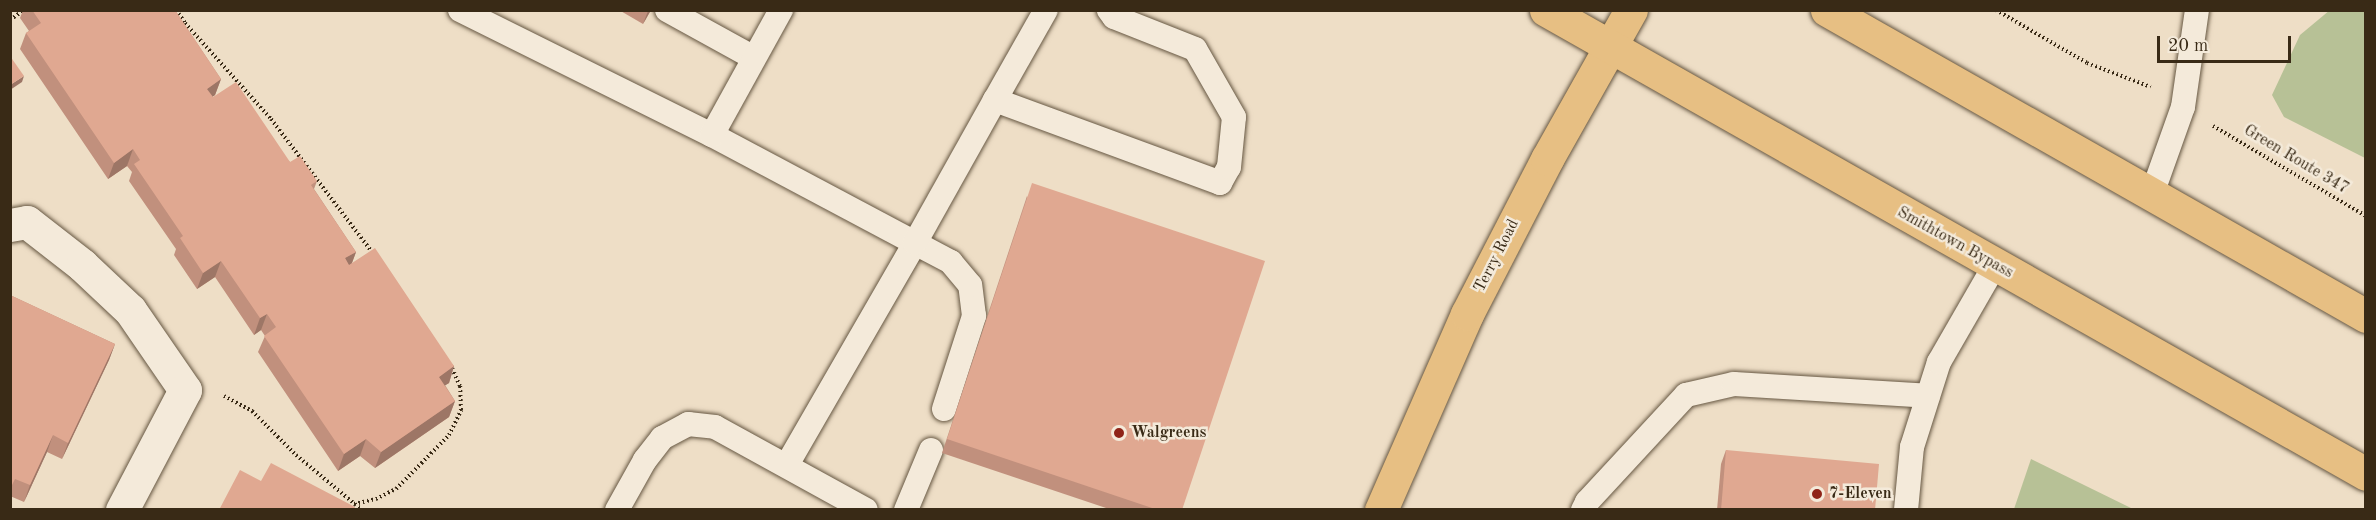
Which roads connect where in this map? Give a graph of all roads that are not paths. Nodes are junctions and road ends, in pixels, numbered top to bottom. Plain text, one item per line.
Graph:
1 (460, 10) edge
2 (667, 10) edge
3 (781, 10) edge
4 (1046, 10) edge
5 (1109, 10) edge
6 (1546, 10) edge
7 (1631, 10) edge
8 (1827, 10) edge
9 (2197, 10) edge
10 (1609, 47) junction
11 (754, 58) junction
12 (995, 100) junction
13 (712, 135) junction
14 (2152, 194) junction
15 (10, 225) edge
16 (915, 243) junction
17 (1995, 265) junction
18 (2366, 316) edge
19 (1928, 396) junction
20 (944, 409) dead end
21 (931, 450) dead end
22 (787, 465) junction
23 (2366, 474) edge
24 (122, 510) edge
25 (616, 510) edge
26 (866, 510) edge
27 (906, 510) edge
28 (1381, 510) edge
29 (1583, 510) edge
30 (1906, 510) edge

1 - 13 lane
2 - 11 lane
3 - 11 lane
4 - 12 lane
5 - 12 lane
6 - 10 main road, Smithtown Bypass
7 - 10 main road, Terry Road
8 - 14 main road
9 - 14 lane
10 - 17 main road, Smithtown Bypass
10 - 28 main road, Terry Road
11 - 13 lane
12 - 16 lane
13 - 16 lane
14 - 18 main road
15 - 24 street
16 - 20 lane
16 - 22 lane
17 - 19 lane
17 - 23 main road, Smithtown Bypass
19 - 29 lane
19 - 30 lane
21 - 27 lane
22 - 25 lane
22 - 26 lane

